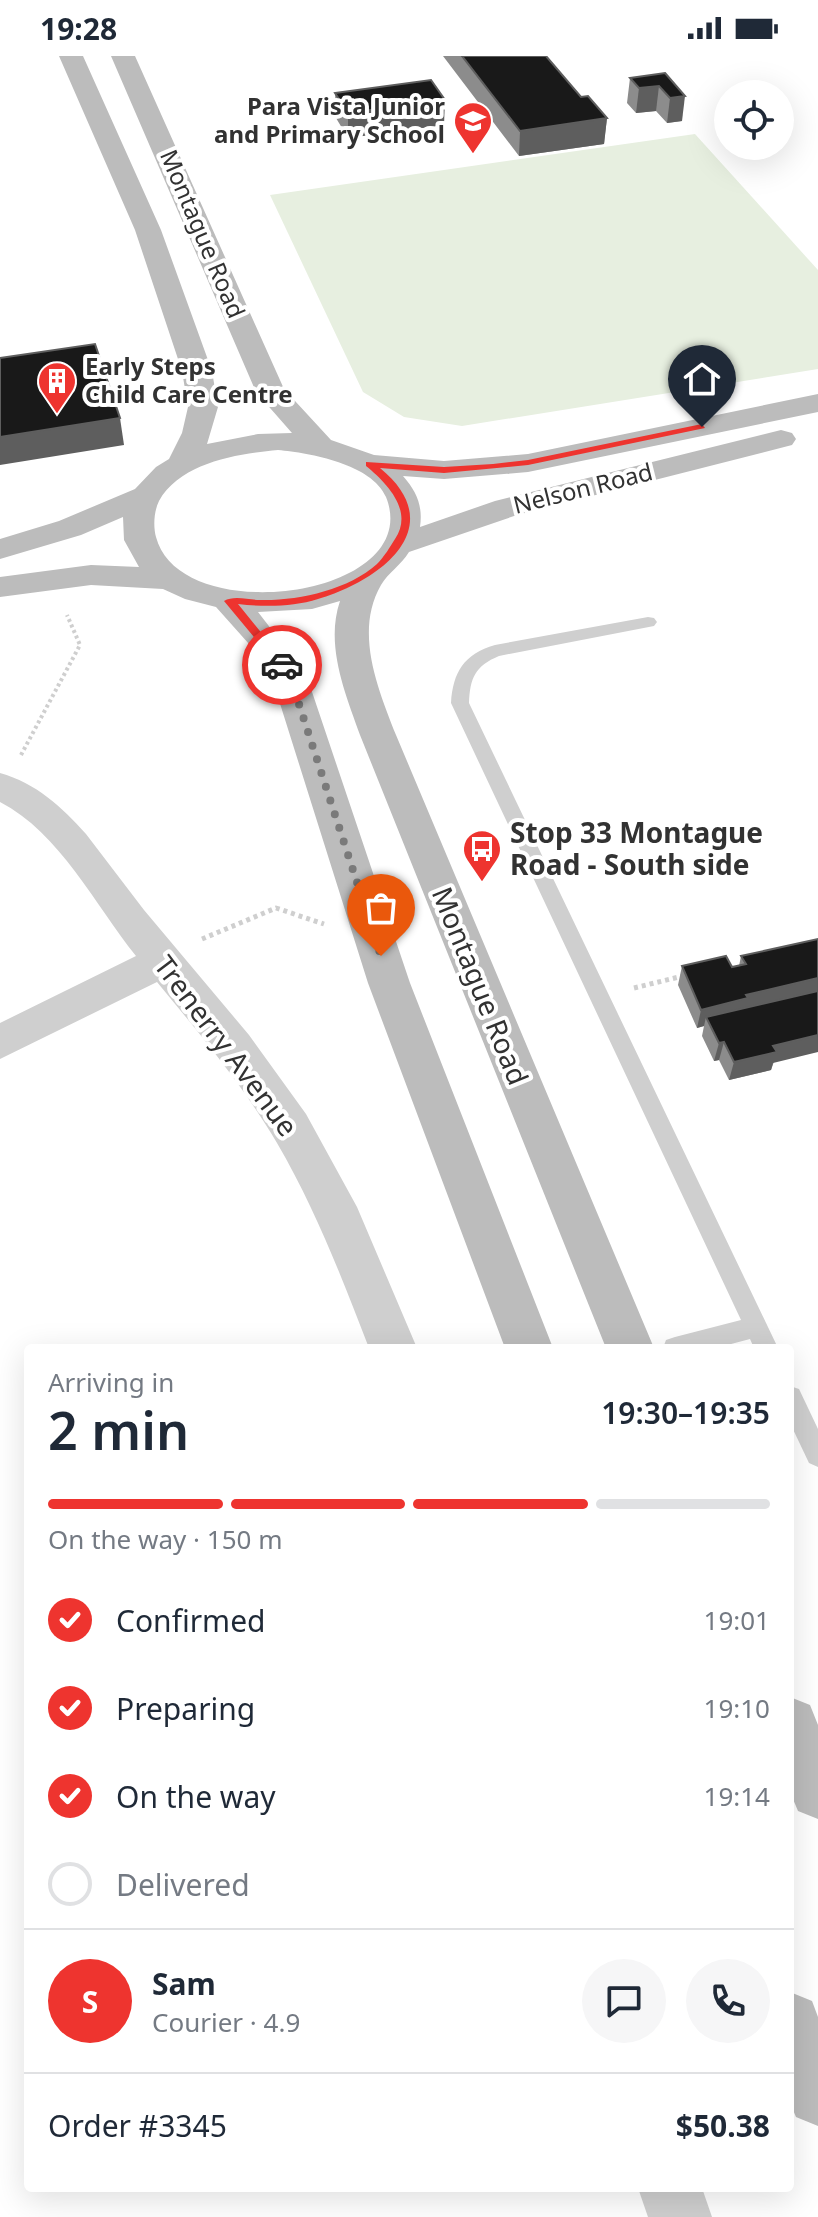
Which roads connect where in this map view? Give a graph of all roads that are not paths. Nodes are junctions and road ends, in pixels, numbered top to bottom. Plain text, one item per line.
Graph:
1 (71, 56) edge
2 (123, 56) edge
3 (818, 403) edge
4 (818, 430) edge
5 (319, 445) junction
6 (370, 464) junction
7 (182, 465) junction
8 (147, 495) junction
9 (398, 545) junction
10 (0, 549) edge
11 (370, 574) junction
12 (173, 579) junction
13 (0, 587) edge
14 (229, 601) junction
15 (648, 622) dead end
16 (10, 772) edge
17 (162, 961) junction
18 (0, 1042) edge
19 (761, 1337) edge
20 (391, 1344) edge
21 (527, 1344) edge
22 (628, 1344) edge
23 (706, 1344) edge
24 (794, 1405) edge
25 (818, 1455) edge
26 (794, 1734) edge
27 (818, 1791) edge
28 (794, 2033) edge
29 (818, 2095) edge
30 (671, 2192) edge
31 (680, 2217) edge

1 - 7 main road, Montague Road
2 - 5 main road, Montague Road
3 - 6 main road, Nelson Road
4 - 9 main road, Nelson Road
5 - 6 main road
5 - 7 main road
6 - 9 main road
7 - 8 main road
8 - 10 main road
8 - 12 main road
9 - 11 main road
11 - 14 main road
11 - 22 main road, Montague Road
12 - 13 main road
12 - 14 main road
14 - 21 main road
15 - 19 lane
16 - 17 street, Trenerry Avenue
17 - 18 street
17 - 20 street, Trenerry Avenue
19 - 23 lane
24 - 25 lane
26 - 27 main road
28 - 29 main road
30 - 31 street

